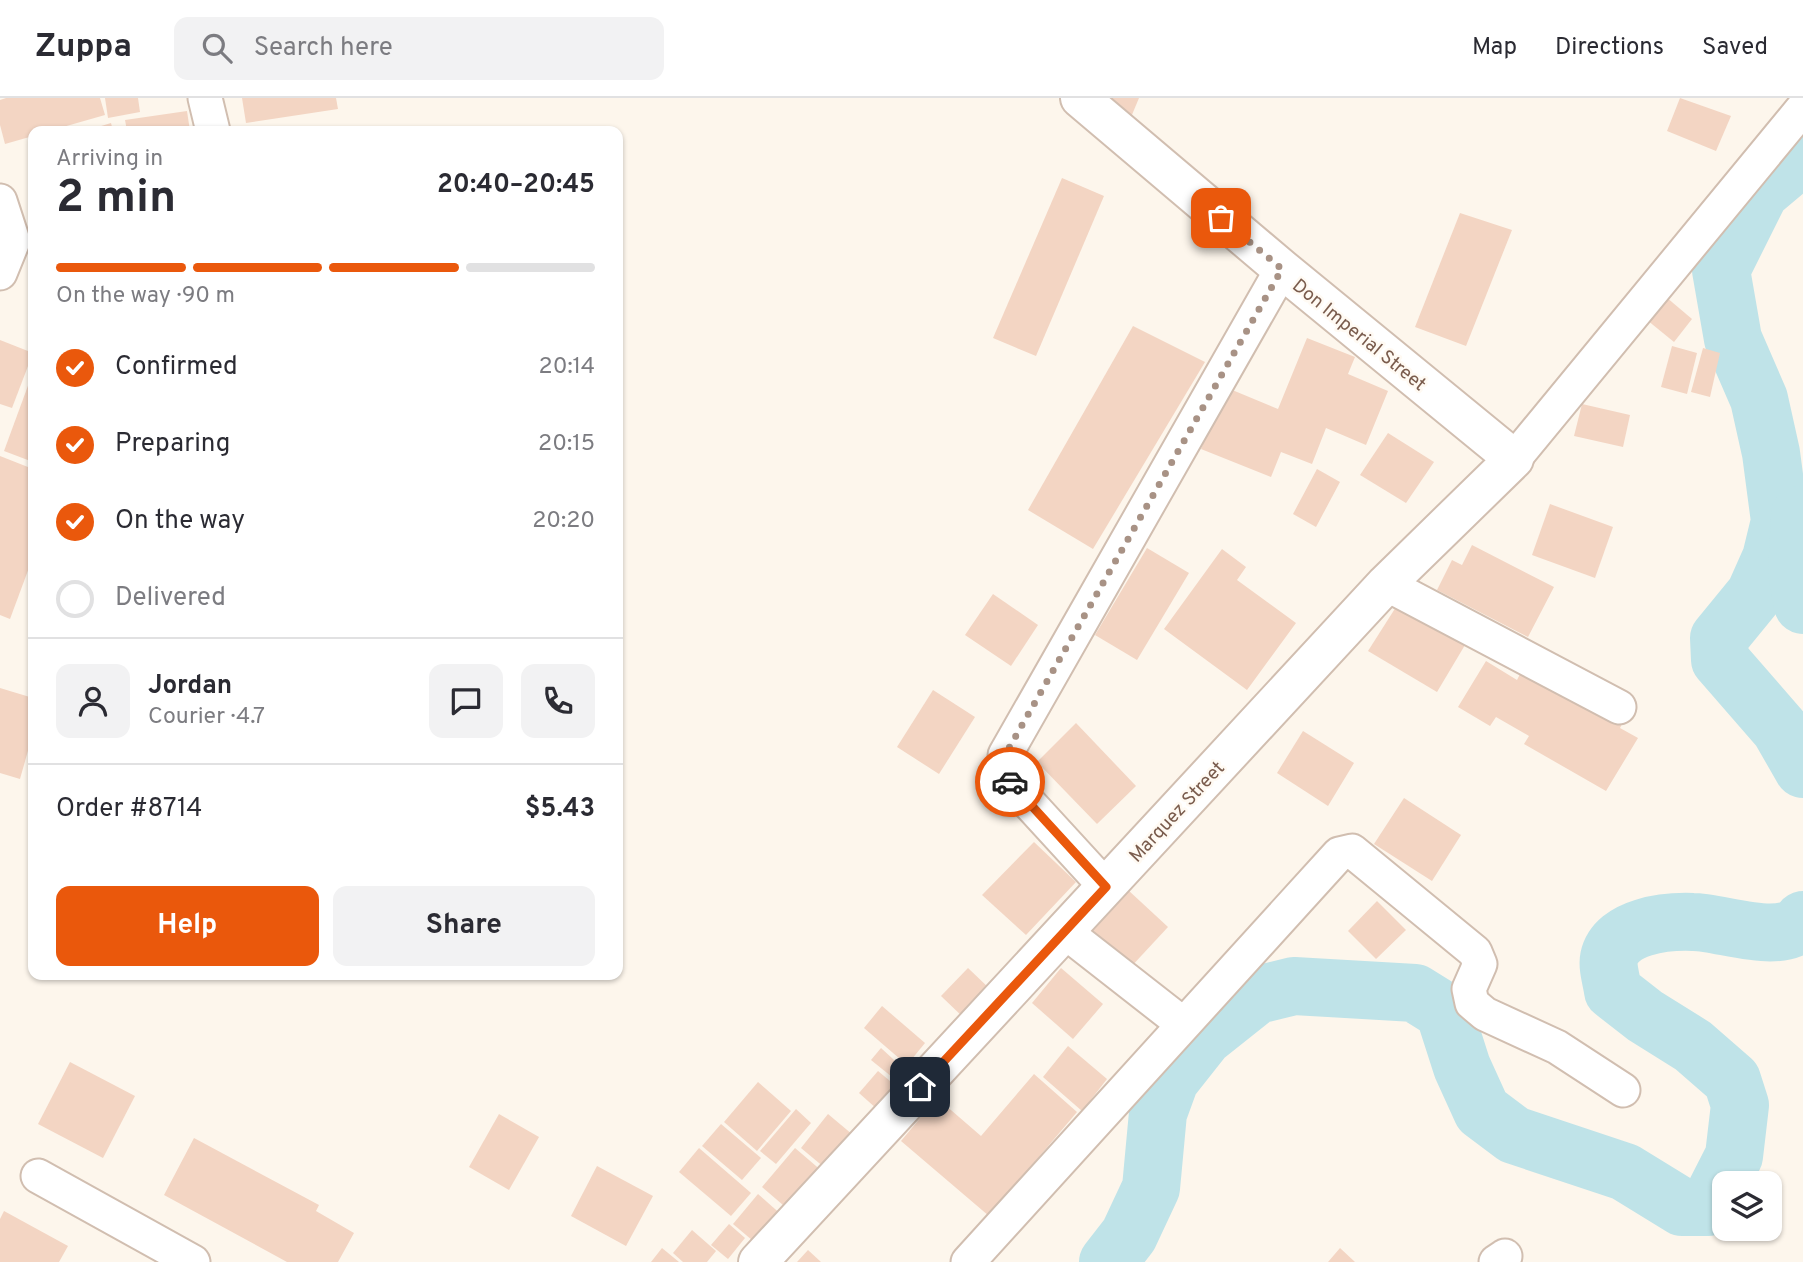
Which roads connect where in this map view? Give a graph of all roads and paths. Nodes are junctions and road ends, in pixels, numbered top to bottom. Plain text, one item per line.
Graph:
1 (205, 98) edge
2 (1080, 98) edge
3 (1803, 108) edge
4 (212, 126) edge
5 (0, 201) edge
6 (23, 241) edge
7 (1282, 269) junction
8 (0, 274) edge
9 (1514, 459) junction
10 (1386, 584) junction
11 (1619, 706) dead end
12 (1106, 887) junction
13 (1064, 932) junction
14 (1183, 1024) junction
15 (1623, 1090) dead end
16 (38, 1176) dead end
17 (193, 1262) edge
18 (758, 1262) edge
19 (968, 1262) edge

1 - 4 street
2 - 7 street, Don Imperial Street
3 - 9 street
5 - 6 street
6 - 8 street
7 - 9 street, Don Imperial Street
7 - 12 street
9 - 10 street, Marquez Street
10 - 11 street
10 - 12 street, Marquez Street
12 - 13 street, Marquez Street
13 - 14 street
13 - 18 street, Marquez Street
14 - 15 street
14 - 19 street
16 - 17 street

